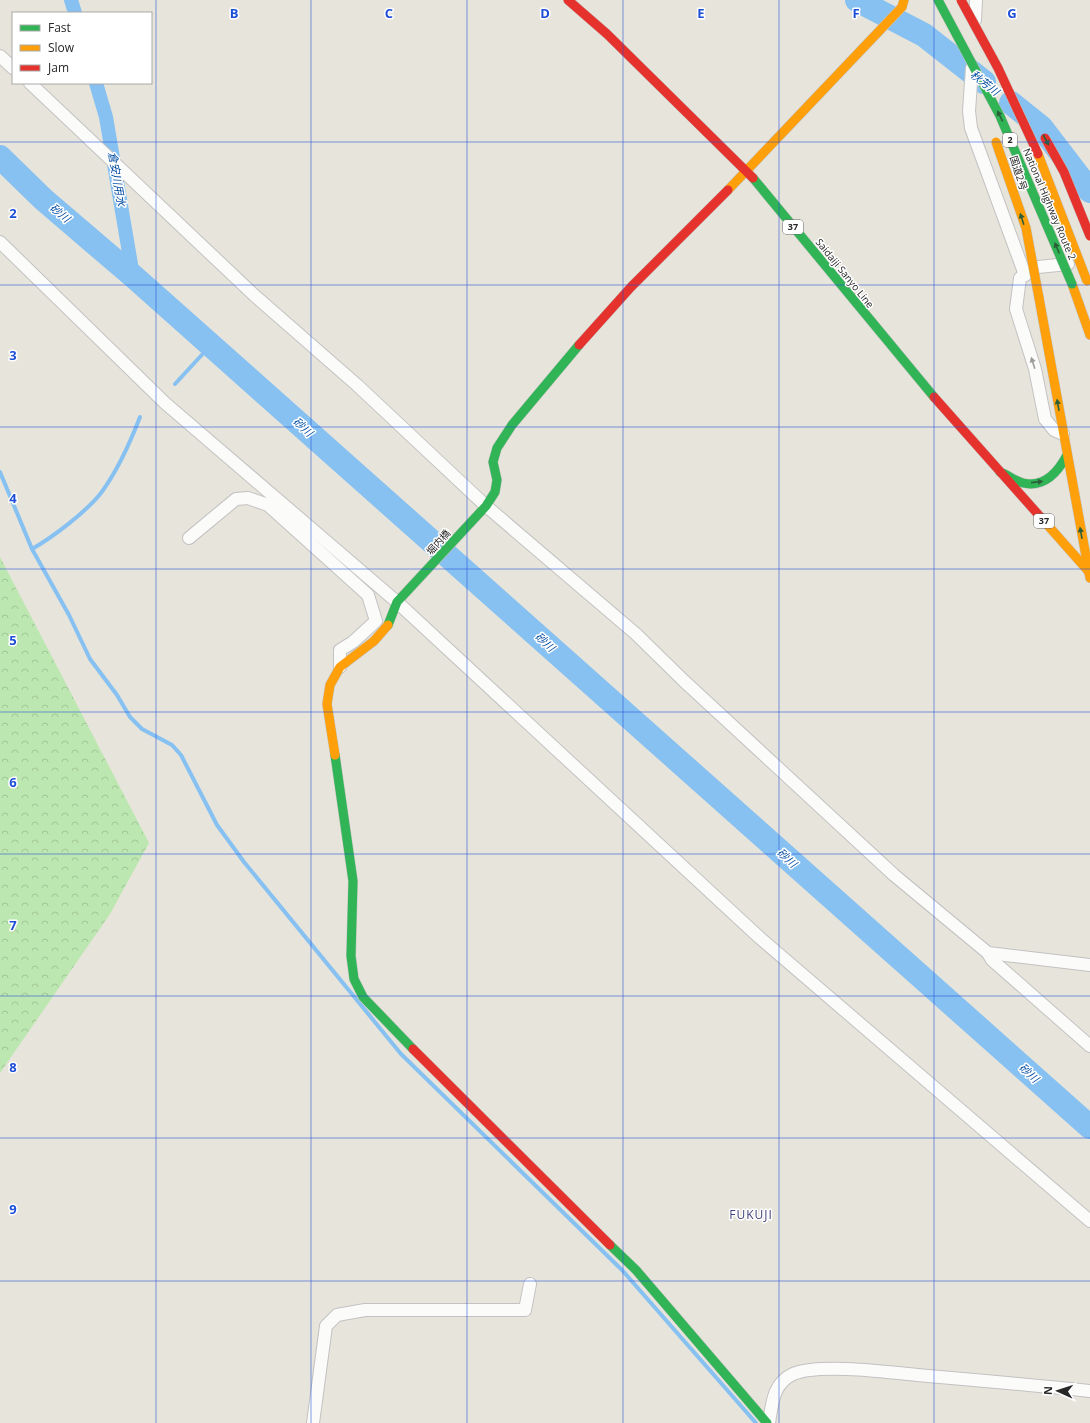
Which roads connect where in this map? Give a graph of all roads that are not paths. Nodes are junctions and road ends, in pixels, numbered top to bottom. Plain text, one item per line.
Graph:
1 (568, 0) edge
2 (938, 0) edge
3 (946, 0) edge
4 (961, 0) edge
5 (976, 0) edge
6 (903, 4) edge
7 (968, 11) junction
8 (947, 15) junction
9 (973, 51) junction
10 (0, 56) edge
11 (12, 67) edge
12 (31, 84) edge
13 (1018, 88) dead end
14 (979, 102) dead end
15 (1039, 126) dead end
16 (994, 136) dead end
17 (747, 171) junction
18 (1090, 236) edge
19 (0, 242) edge
20 (1090, 263) edge
21 (1025, 275) junction
22 (1090, 292) edge
23 (1090, 335) edge
24 (1063, 434) junction
25 (1067, 454) junction
26 (1000, 472) junction
27 (486, 506) junction
28 (189, 538) dead end
29 (1089, 574) edge
30 (402, 598) junction
31 (340, 667) junction
32 (988, 953) junction
33 (1090, 965) edge
34 (1090, 1046) edge
35 (1090, 1221) edge
36 (530, 1284) dead end
37 (1090, 1391) edge
38 (313, 1423) edge
39 (768, 1423) edge

1 - 17 main road, Saidaiji Sanyo Line / 37
2 - 8 main road, National Highway Route 2 / 2, bridge
3 - 9 street
4 - 7 main road, National Highway Route 2 / 2, bridge
5 - 9 street
6 - 17 main road, 堀内橋
7 - 13 main road, 2, bridge
7 - 22 main road, National Highway Route 2 / 2, bridge
8 - 14 main road, 2, bridge
23 -> 8 main road, National Highway Route 2 / 2, bridge
9 - 21 street, bridge
10 - 11 street
12 - 27 street
15 -> 18 main road, bridge
24 -> 16 main road, 国道2号 / 2, bridge
17 - 26 main road, Saidaiji Sanyo Line / 37
17 - 27 main road, 堀内橋
19 - 30 street
20 - 21 street
24 -> 21 street
24 - 25 main road, 国道2号
26 -> 25 main road
29 -> 25 main road, 国道2号
26 - 29 main road, Saidaiji Sanyo Line / 37
27 - 30 main road, 堀内橋
27 - 32 street
28 - 31 street
30 - 31 main road
30 - 35 street
31 - 39 main road
32 - 33 street
32 - 34 street
36 - 38 street
37 - 39 street

